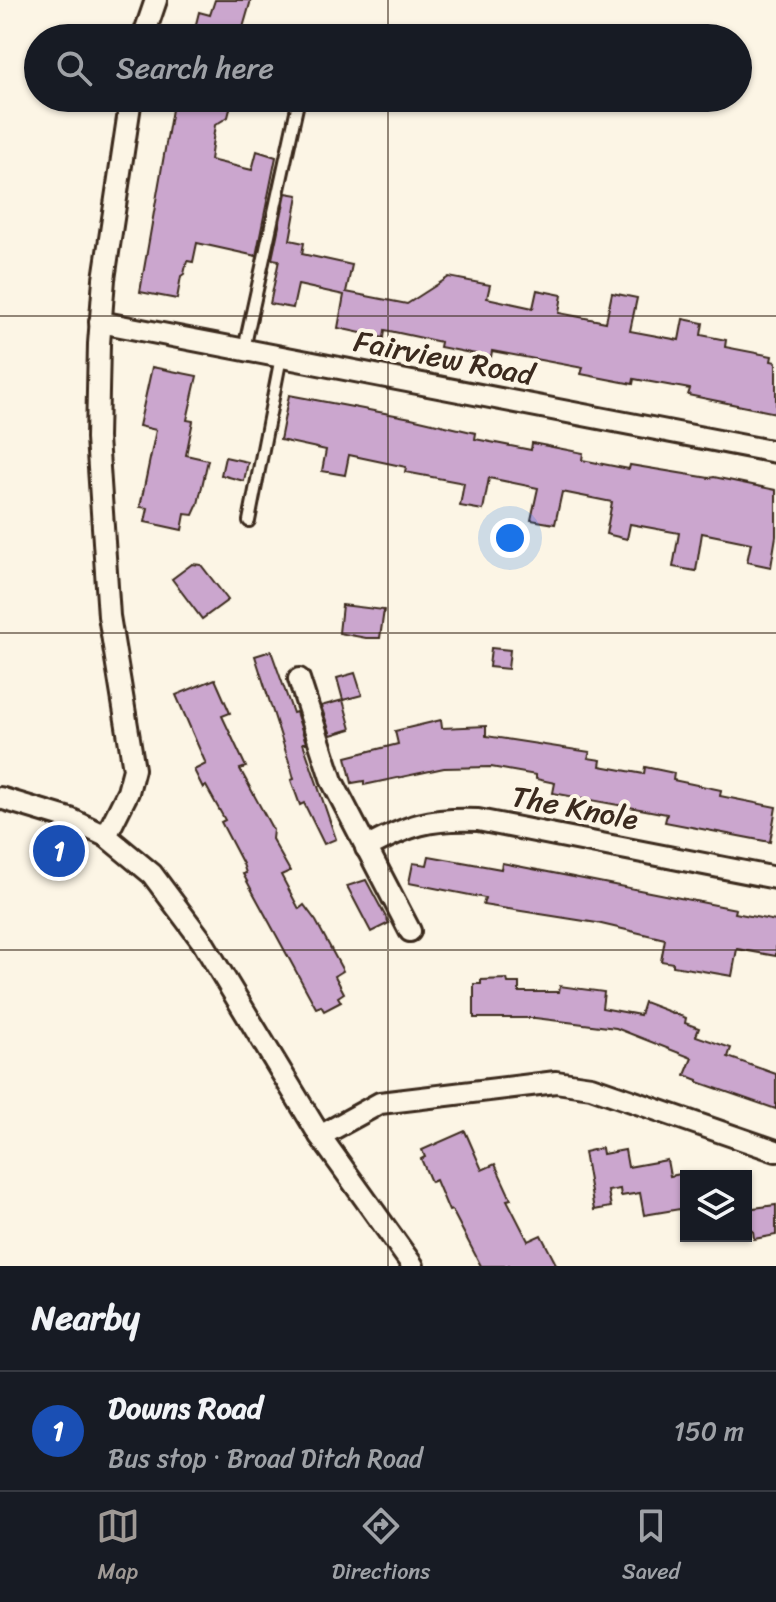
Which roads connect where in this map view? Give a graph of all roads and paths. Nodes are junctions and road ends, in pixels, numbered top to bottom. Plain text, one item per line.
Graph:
1 (156, 0) edge
2 (148, 24) edge
3 (129, 112) edge
4 (296, 112) edge
5 (100, 322) junction
6 (244, 349) junction
7 (281, 357) junction
8 (776, 452) edge
9 (249, 521) dead end
10 (299, 679) dead end
11 (0, 798) edge
12 (106, 836) junction
13 (366, 848) junction
14 (776, 878) edge
15 (410, 931) dead end
16 (320, 1136) junction
17 (776, 1151) edge
18 (413, 1266) edge

1 - 2 street
3 - 5 street
4 - 6 lane
5 - 6 street, Fairview Road
5 - 12 street
6 - 7 street, Fairview Road
7 - 8 street, Fairview Road
7 - 9 lane
10 - 13 street
11 - 12 street
12 - 16 street
13 - 14 street, The Knole
13 - 15 street
16 - 17 street
16 - 18 street

